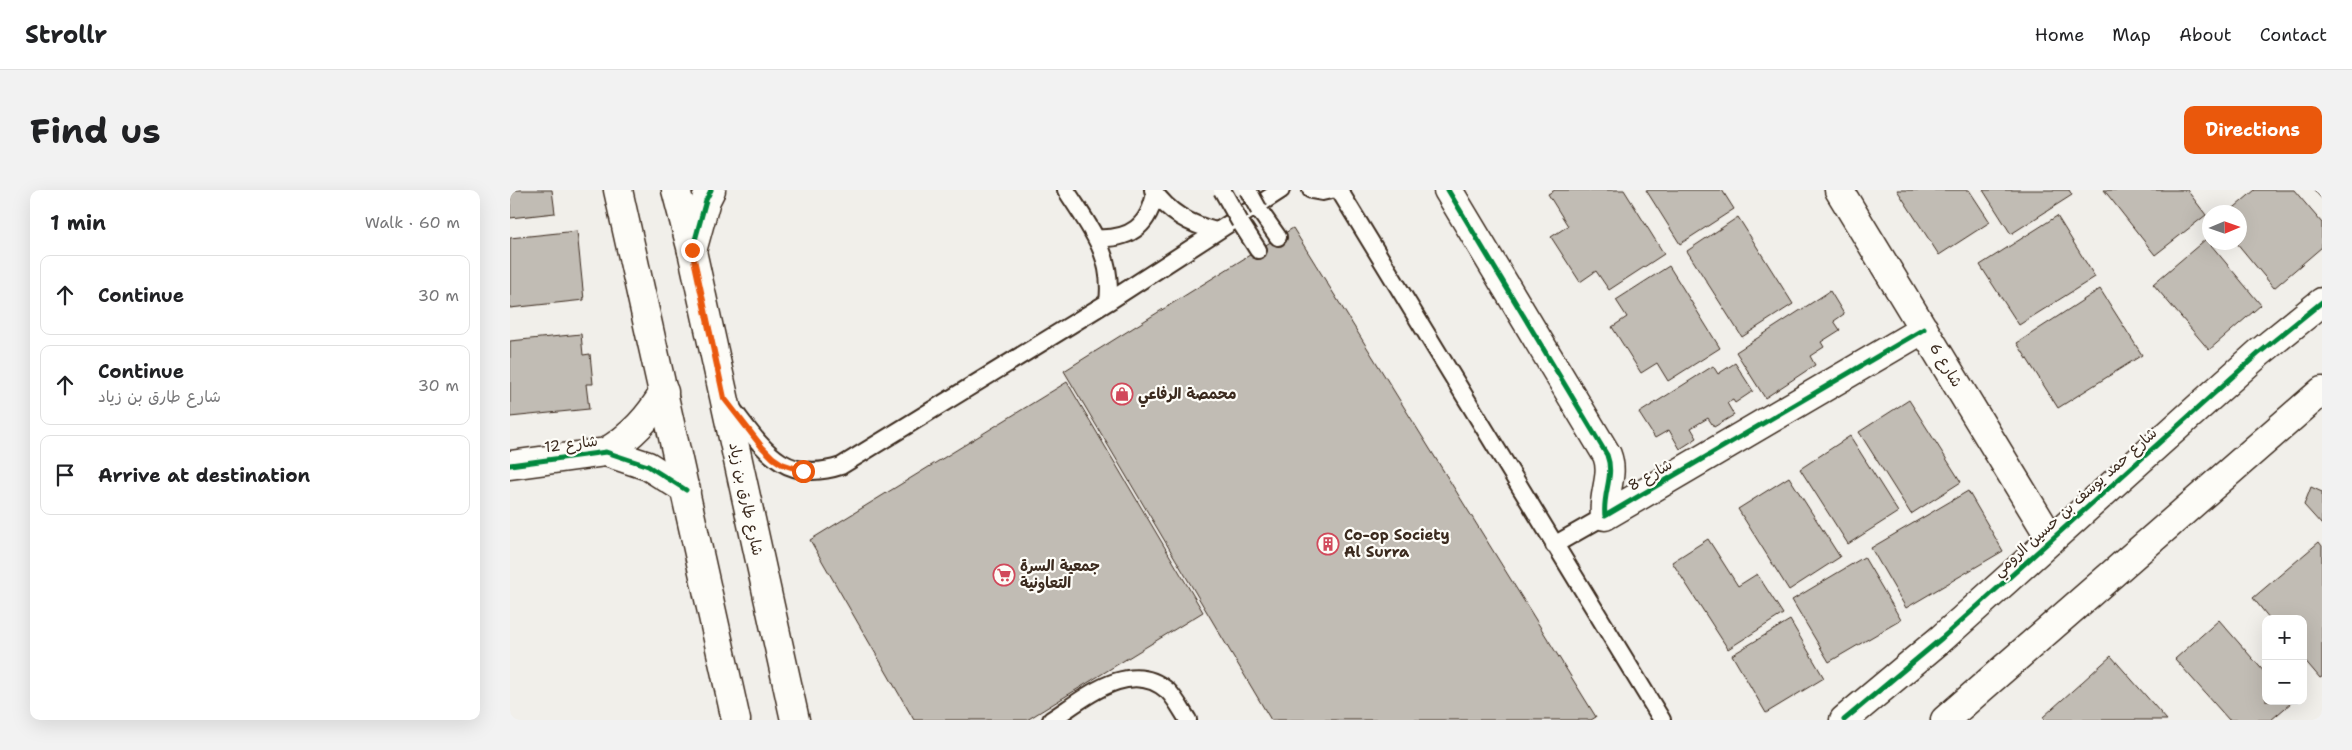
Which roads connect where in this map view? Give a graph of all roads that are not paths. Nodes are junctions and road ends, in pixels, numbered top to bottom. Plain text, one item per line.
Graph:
1 (618, 190) edge
2 (676, 190) edge
3 (711, 190) edge
4 (1066, 190) edge
5 (1222, 190) edge
6 (1248, 190) edge
7 (1281, 190) edge
8 (1311, 190) edge
9 (1331, 190) edge
10 (1339, 190) edge
11 (1448, 190) edge
12 (1840, 190) edge
13 (1154, 191) edge
14 (1216, 231) junction
15 (1278, 237) dead end
16 (1096, 238) junction
17 (692, 250) junction
18 (1258, 250) dead end
19 (1108, 302) junction
20 (2322, 302) edge
21 (1924, 329) junction
22 (2322, 391) edge
23 (664, 392) junction
24 (724, 398) junction
25 (606, 452) junction
26 (510, 465) edge
27 (686, 490) junction
28 (1606, 516) junction
29 (2052, 539) junction
30 (1554, 545) junction
31 (736, 720) edge
32 (795, 720) edge
33 (1051, 720) edge
34 (1188, 720) edge
35 (1662, 720) edge
36 (1844, 720) edge
37 (1945, 720) edge

1 - 23 street
2 - 17 street, شارع طارق بن زياد
3 - 17 street
4 - 16 lane
5 - 18 lane, bridge
6 - 15 lane, bridge
7 - 14 lane
8 - 9 lane
10 - 30 lane
11 - 28 street, شارع 8
12 - 21 street, شارع 6
13 - 14 lane
13 - 16 lane
14 - 19 lane
16 - 19 lane
17 - 24 street, شارع طارق بن زياد
19 - 24 lane
20 - 29 street, شارع حمد يوسف بن حسين الرومي
21 - 28 street, شارع 8
21 - 29 street, شارع 6
22 - 37 street
23 - 25 street, شارع 12
23 - 27 street
24 - 32 street, شارع طارق بن زياد
25 - 26 street, شارع 12
25 - 27 street, شارع 12
27 - 31 street
28 - 30 lane
29 - 36 street, شارع حمد يوسف بن حسين الرومي
30 - 35 lane
33 - 34 lane

